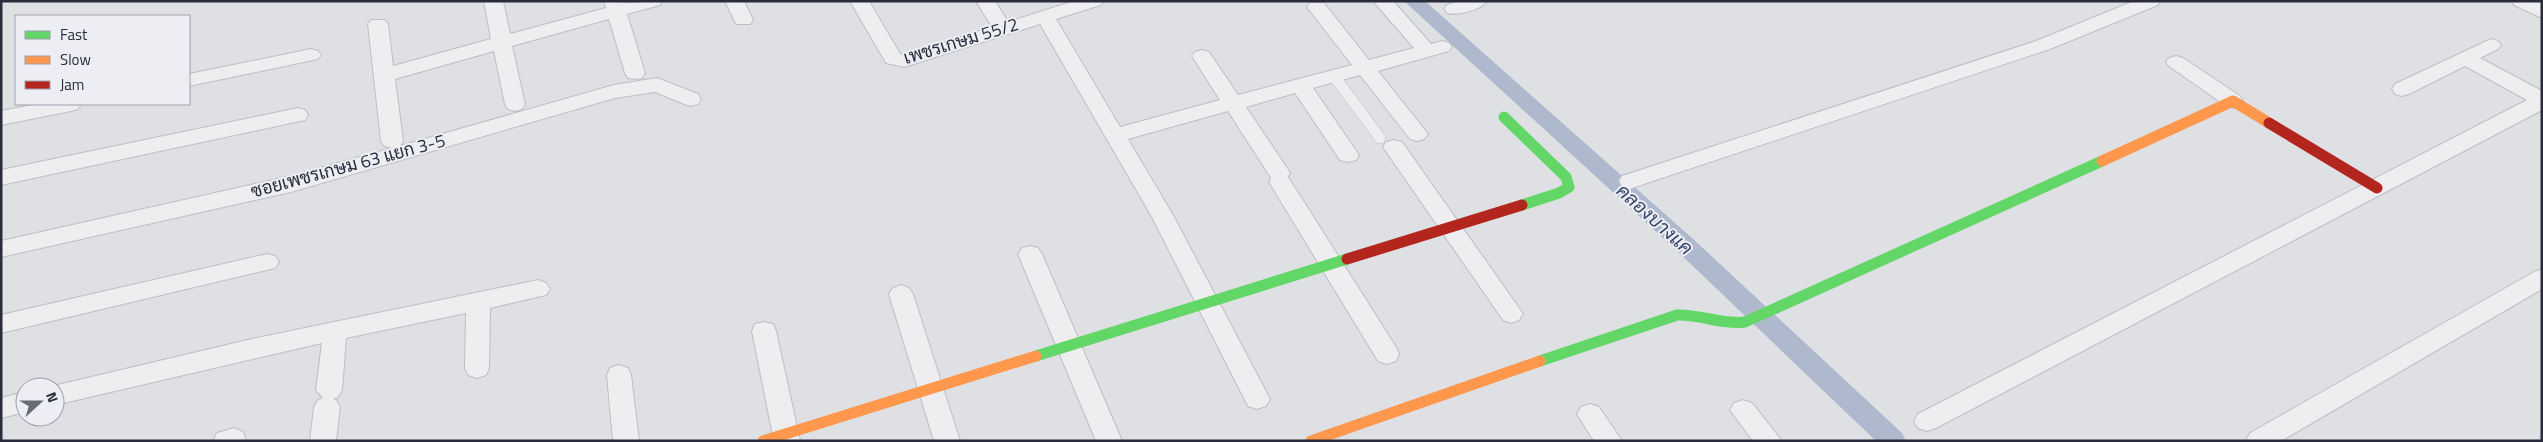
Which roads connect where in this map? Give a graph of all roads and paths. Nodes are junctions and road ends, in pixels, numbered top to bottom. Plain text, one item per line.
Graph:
1 (494, 1) edge
2 (653, 1) edge
3 (734, 1) edge
4 (859, 1) edge
5 (985, 1) edge
6 (1094, 1) edge
7 (1382, 1) edge
8 (1478, 1) edge
9 (2151, 1) edge
10 (2521, 1) edge
11 (614, 6) edge
12 (2119, 6) edge
13 (1317, 7) dead end
14 (1454, 9) dead end
15 (2542, 12) edge
16 (1046, 16) junction
17 (743, 20) dead end
18 (378, 24) dead end
19 (1003, 29) junction
20 (502, 42) junction
21 (2490, 45) dead end
22 (311, 55) dead end
23 (1202, 56) dead end
24 (2465, 58) junction
25 (2176, 62) dead end
26 (1365, 68) junction
27 (635, 73) dead end
28 (384, 75) junction
29 (1334, 76) junction
30 (190, 80) edge
31 (1300, 85) junction
32 (2402, 90) dead end
33 (691, 99) dead end
34 (2542, 100) edge
35 (2233, 101) junction
36 (1234, 103) junction
37 (515, 104) dead end
38 (66, 105) edge
39 (298, 115) dead end
40 (1504, 117) dead end
41 (1, 118) edge
42 (1417, 134) dead end
43 (1115, 135) junction
44 (392, 141) dead end
45 (1387, 143) joint
46 (1348, 155) dead end
47 (1, 178) edge
48 (1630, 180) dead end
49 (2377, 188) junction
50 (1449, 227) junction
51 (1, 250) edge
52 (1030, 254) dead end
53 (267, 262) dead end
54 (1331, 264) junction
55 (2542, 278) edge
56 (538, 289) dead end
57 (901, 294) dead end
58 (478, 301) junction
59 (1207, 303) junction
60 (1511, 314) dead end
61 (1, 324) edge
62 (335, 331) junction
63 (764, 331) dead end
64 (1067, 346) junction
65 (1387, 354) dead end
66 (477, 368) dead end
67 (619, 375) dead end
68 (931, 388) junction
69 (65, 393) edge
70 (1257, 398) dead end
71 (15, 404) edge
72 (1, 408) edge
73 (1743, 410) dead end
74 (1590, 414) dead end
75 (1927, 421) dead end
76 (779, 438) edge
77 (323, 441) edge
78 (626, 441) edge
79 (947, 441) edge
80 (1109, 441) edge
81 (1311, 441) edge
82 (1609, 441) edge
83 (1769, 441) edge
84 (2259, 441) edge

1 - 20 street
2 - 11 street
3 - 17 street
4 - 19 street, เพชรเกษม 55/2
5 - 19 street
6 - 16 street, เพชรเกษม 55/2
7 - 26 street
8 - 14 street
9 - 12 street
10 - 15 street
11 - 20 street
11 - 27 street
12 - 48 street
13 - 26 street
16 - 19 street, เพชรเกษม 55/2
16 - 43 street
18 - 28 street
20 - 28 street
20 - 37 street
21 - 24 street
22 - 30 street
23 - 36 street
24 - 32 street
24 - 34 street
25 - 35 street
26 - 29 street
26 - 42 street
28 - 44 street
29 - 31 street
29 - 45 lane
31 - 36 street
31 - 46 street
33 - 51 street, ซอยเพชรเกษม 63 แยก 3-5
34 - 49 street
35 - 49 street
35 - 81 street
36 - 43 street
36 - 54 street
38 - 41 street
39 - 47 street
40 - 50 street
43 - 59 street
45 - 50 street
49 - 75 street
50 - 54 street
50 - 60 street
52 - 64 street
53 - 61 street
54 - 59 street
54 - 65 street
55 - 84 street
56 - 58 street
57 - 68 street
58 - 62 street
58 - 66 street
59 - 64 street
59 - 70 street
62 - 69 street
62 - 77 street
63 - 76 street
64 - 68 street
64 - 80 street
67 - 78 street
68 - 76 street
68 - 79 street
71 - 72 street
73 - 83 street
74 - 82 street

